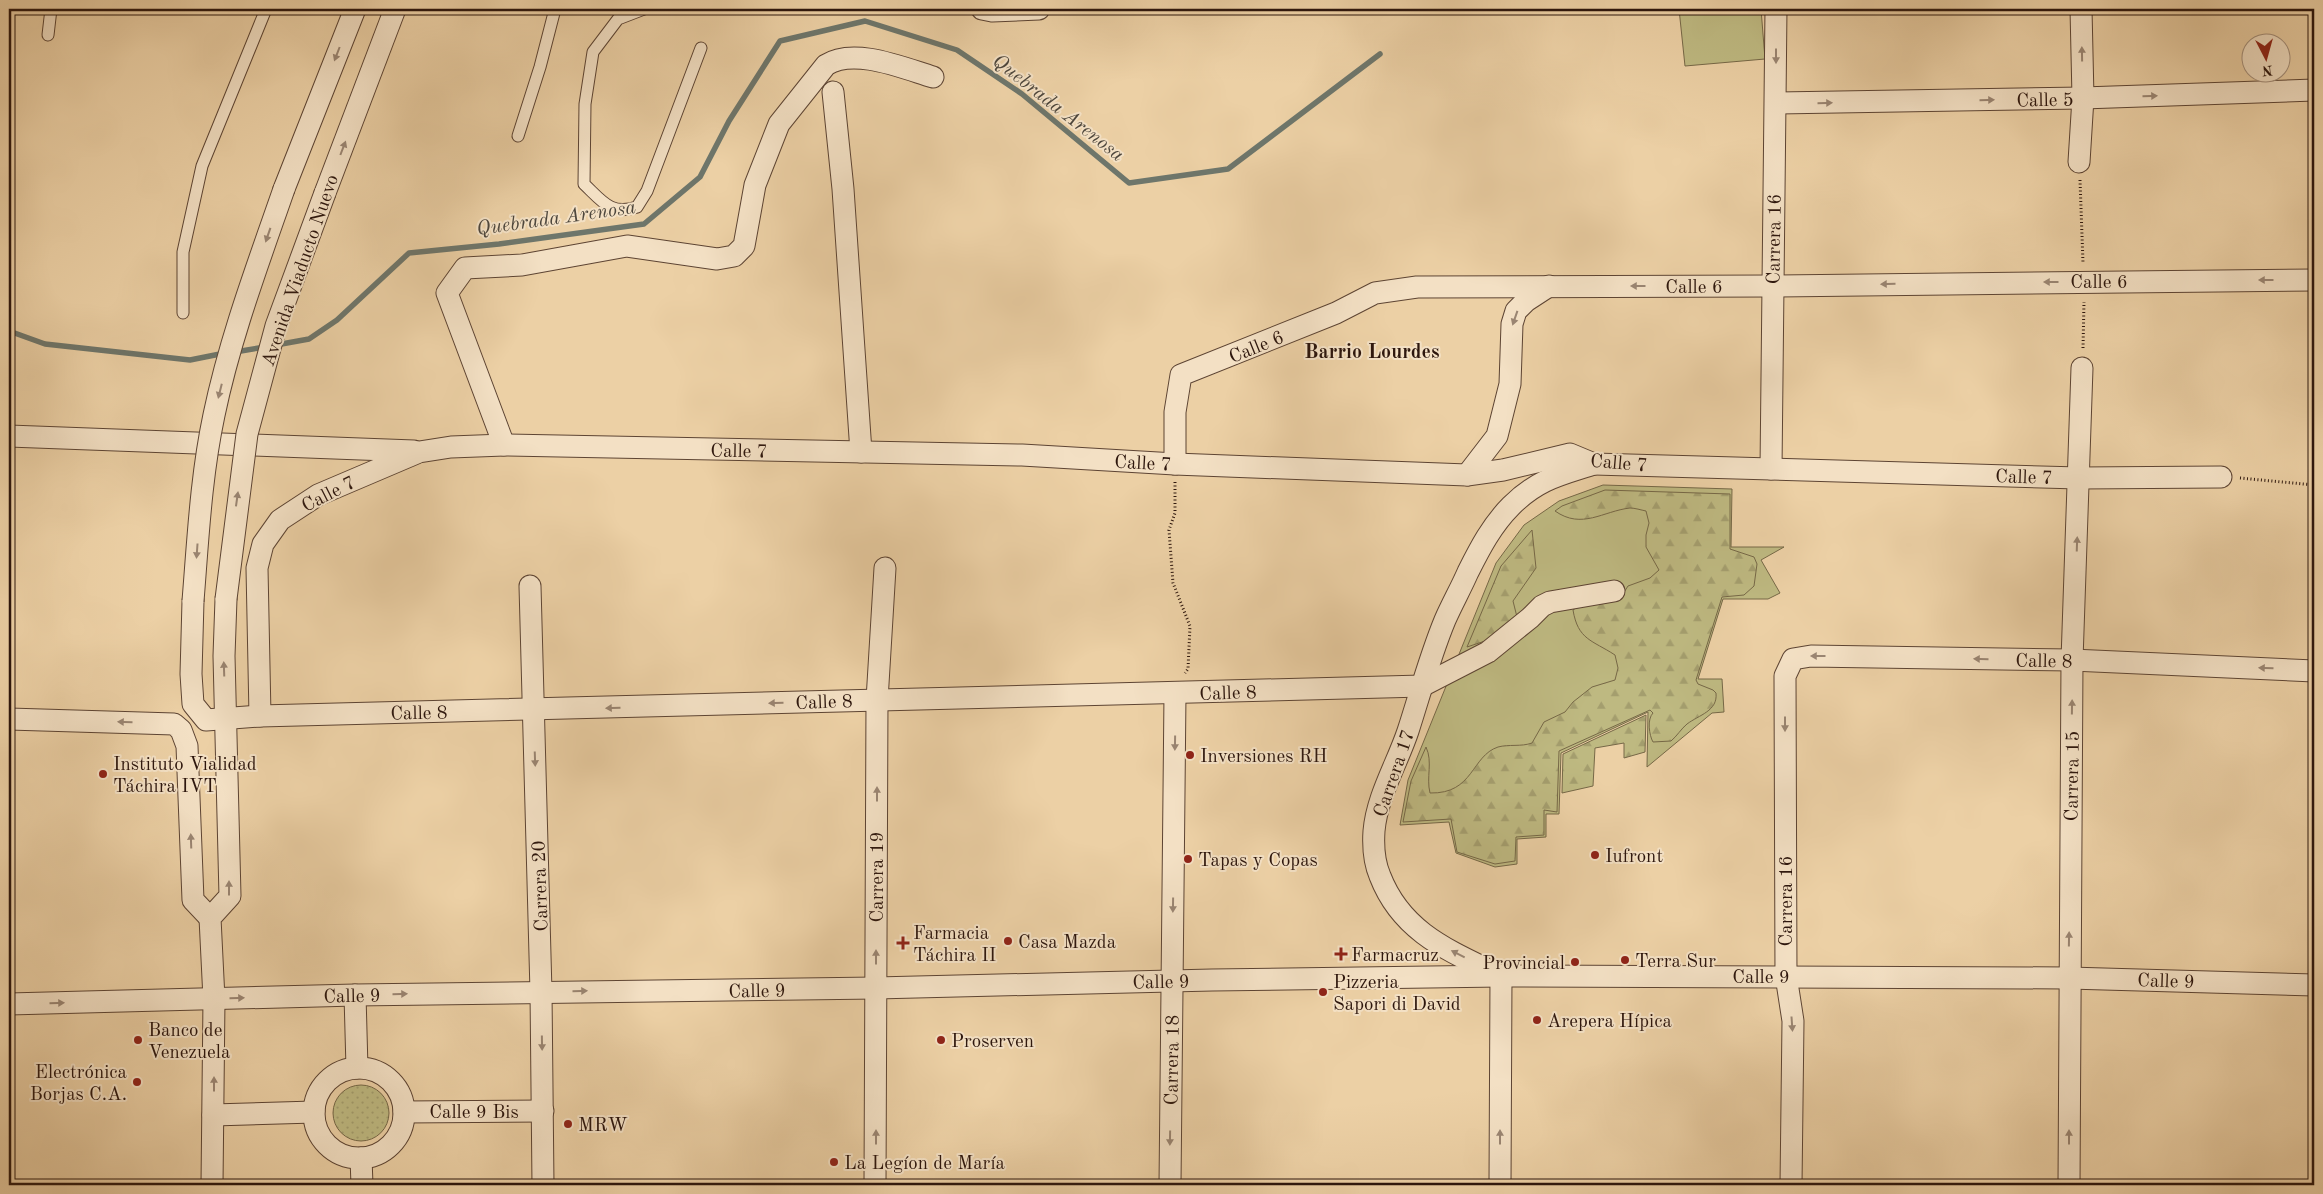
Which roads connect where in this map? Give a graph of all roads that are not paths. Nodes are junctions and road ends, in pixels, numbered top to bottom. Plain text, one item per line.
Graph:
1 (51, 9) edge
2 (266, 9) edge
3 (355, 9) edge
4 (396, 9) edge
5 (555, 9) edge
6 (644, 9) edge
7 (982, 9) edge
8 (1039, 9) edge
9 (1776, 9) edge
10 (2081, 9) edge
11 (48, 35) dead end
12 (701, 48) dead end
13 (933, 76) dead end
14 (2314, 90) edge
15 (833, 92) dead end
16 (2083, 98) junction
17 (1776, 104) junction
18 (518, 136) dead end
19 (2079, 162) dead end
20 (2314, 280) edge
21 (1549, 286) junction
22 (1772, 286) junction
23 (183, 313) dead end
24 (2082, 368) dead end
25 (9, 436) edge
26 (504, 445) junction
27 (419, 452) junction
28 (861, 452) junction
29 (1174, 464) junction
30 (1594, 464) junction
31 (1770, 469) junction
32 (1467, 475) junction
33 (2221, 477) road end
34 (2080, 478) junction
35 (885, 568) dead end
36 (530, 586) dead end
37 (1614, 591) dead end
38 (2072, 660) junction
39 (2314, 670) edge
40 (1785, 676) joint
41 (1422, 686) junction
42 (1175, 694) junction
43 (877, 700) junction
44 (193, 704) junction
45 (534, 710) junction
46 (260, 716) junction
47 (225, 718) junction
48 (9, 719) edge
49 (174, 724) junction
50 (210, 918) junction
51 (1501, 976) junction
52 (1786, 976) junction
53 (2069, 978) junction
54 (1172, 981) junction
55 (2314, 985) edge
56 (876, 988) junction
57 (542, 992) junction
58 (355, 994) junction
59 (214, 999) junction
60 (9, 1004) edge
61 (357, 1068) junction
62 (543, 1110) junction
63 (314, 1112) junction
64 (404, 1112) junction
65 (213, 1115) junction
66 (362, 1158) junction
67 (212, 1185) edge
68 (362, 1185) edge
69 (544, 1185) edge
70 (876, 1185) edge
71 (1170, 1185) edge
72 (1500, 1185) edge
73 (1791, 1185) edge
74 (2069, 1185) edge

1 - 11 lane
2 - 23 lane
3 -> 44 street, Avenida Viaducto Nuevo, bridge
47 -> 4 street, Avenida Viaducto Nuevo, bridge
5 - 18 lane
6 - 12 lane
7 - 8 street
9 -> 17 street, Carrera 16
16 -> 10 street
13 - 26 street
16 -> 14 street, Calle 5
15 - 28 street
17 -> 16 street, Calle 5
16 - 19 street
17 - 22 street, Carrera 16
20 -> 22 street, Calle 6
22 -> 21 street, Calle 6
21 - 29 street, Calle 6
21 -> 32 street
22 - 31 street, Carrera 16
24 - 34 street, Carrera 15
25 - 27 street
26 - 27 street, Calle 7
26 - 28 street, Calle 7
27 - 46 street, Calle 7
28 - 29 street, Calle 7
29 - 32 street, Calle 7
30 - 31 street, Calle 7
30 - 32 street, Calle 7
30 - 41 street, Carrera 17
31 - 34 street, Calle 7
33 - 34 street, Calle 7
38 -> 34 street, Carrera 15
35 - 43 street, Carrera 19
36 - 45 street, Carrera 20
37 - 41 street
39 -> 38 street, Calle 8
38 -> 40 street, Calle 8
53 -> 38 street, Carrera 15
40 -> 52 street, Carrera 16
41 - 42 street, Calle 8
51 -> 41 street, Carrera 17
42 - 43 street, Calle 8
42 -> 54 street, Carrera 18
43 -> 45 street, Calle 8
56 -> 43 street, Carrera 19
44 - 47 street, Calle 8
44 - 49 street
45 - 46 street, Calle 8
45 -> 57 street, Carrera 20
46 - 47 street, Calle 8
50 -> 47 street, Avenida Viaducto Nuevo
49 -> 48 street
50 -> 49 street
50 - 59 street
51 - 52 street, Calle 9
51 - 54 street, Calle 9
72 -> 51 street
52 - 53 street, Calle 9
52 -> 73 street, Carrera 16
53 - 55 street, Calle 9
74 -> 53 street, Carrera 15
54 - 56 street, Calle 9
54 -> 71 street, Carrera 18
57 -> 56 street, Calle 9
70 -> 56 street, Carrera 19
58 -> 57 street, Calle 9
57 -> 62 street, Carrera 20
59 -> 58 street, Calle 9
58 - 61 street
60 -> 59 street, Calle 9
65 -> 59 street
61 - 63 street
61 - 64 street
62 - 64 street, Calle 9 Bis
62 - 69 street, Carrera 20
63 - 65 street
63 - 66 street
64 - 66 street
65 - 67 street
66 - 68 street

